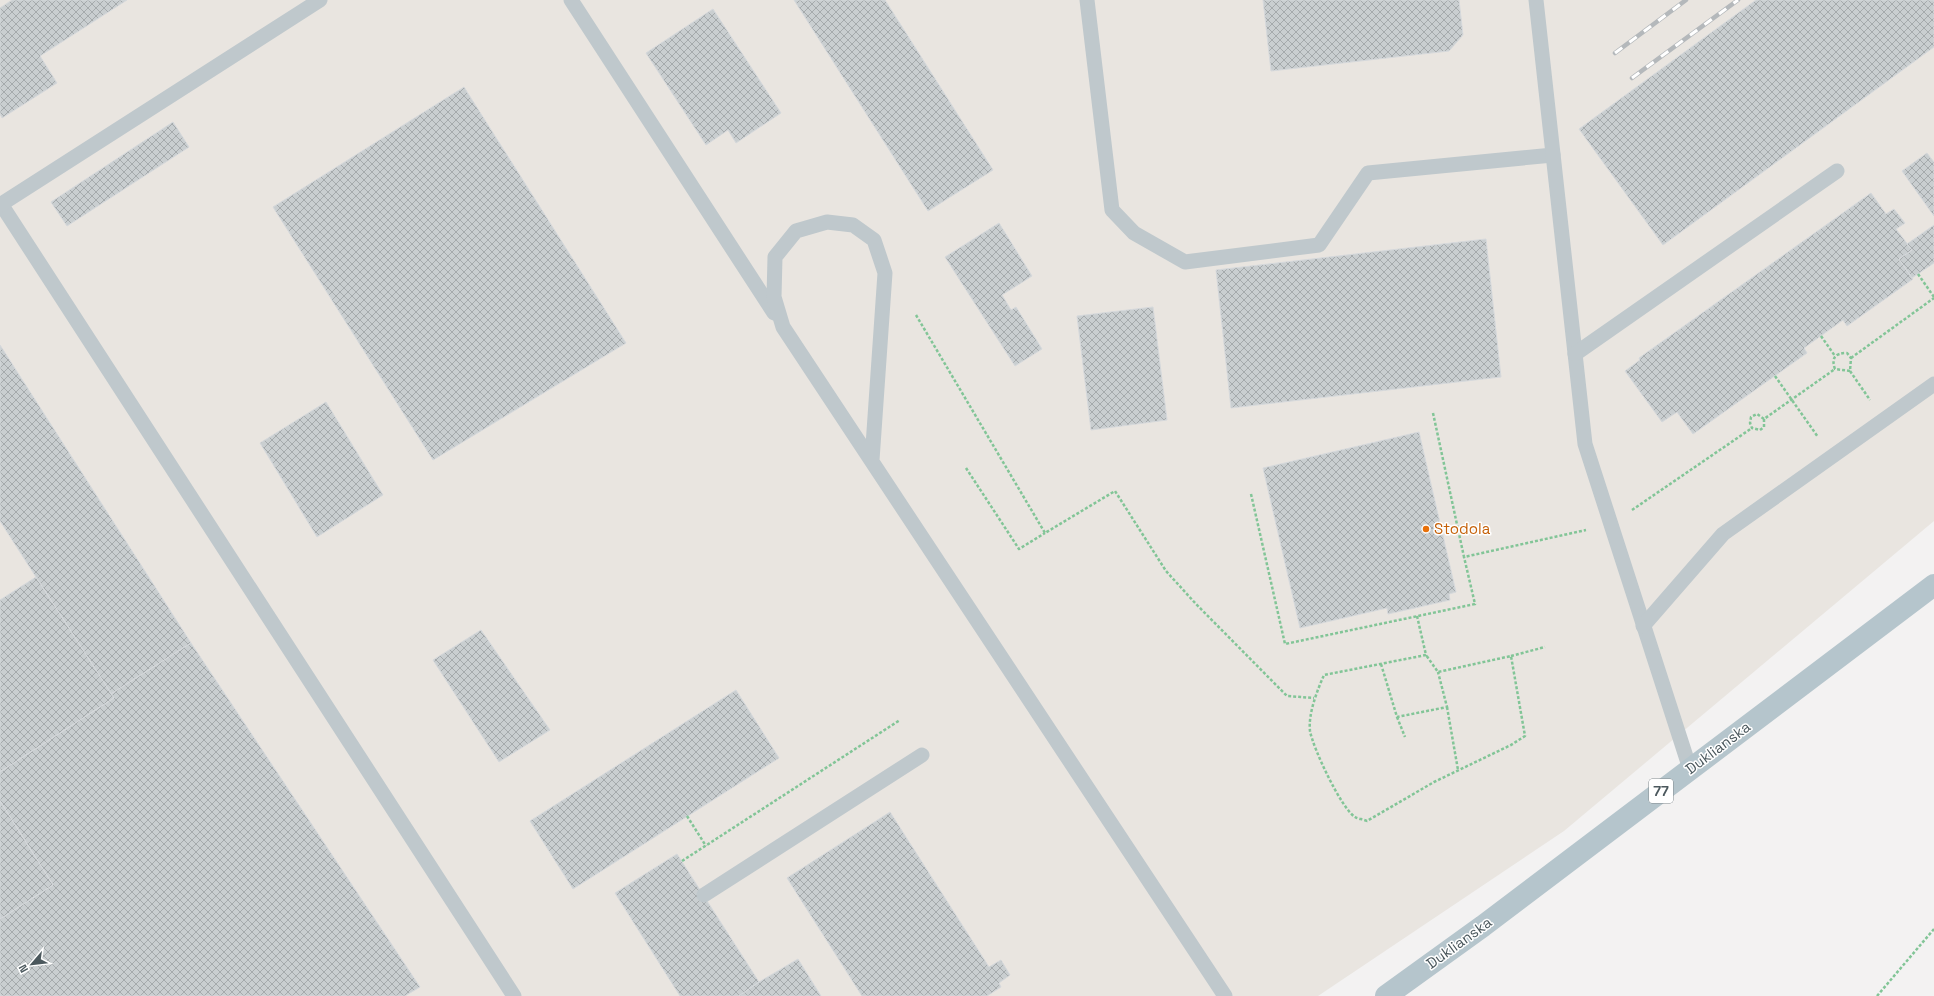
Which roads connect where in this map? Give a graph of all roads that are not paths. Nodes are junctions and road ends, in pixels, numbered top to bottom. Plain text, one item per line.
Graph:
1 (320, 0) edge
2 (571, 0) edge
3 (1087, 0) edge
4 (1536, 0) edge
5 (1553, 155) junction
6 (1837, 171) dead end
7 (1, 205) edge
8 (784, 327) junction
9 (1575, 354) junction
10 (1934, 384) edge
11 (872, 460) junction
12 (1934, 585) edge
13 (1643, 626) junction
14 (922, 755) dead end
15 (1690, 770) junction
16 (704, 895) dead end
17 (514, 996) edge
18 (1225, 996) edge
19 (1386, 996) edge

1 - 7 lane
2 - 8 lane
3 - 5 lane
4 - 5 lane
5 - 9 lane
6 - 9 lane
7 - 17 lane
8 - 11 lane
8 - 11 lane
9 - 13 lane
10 - 13 lane
11 - 18 lane
12 - 15 main road, Duklianska / 77
13 - 15 lane
14 - 16 lane
15 - 19 main road, Duklianska / 77

